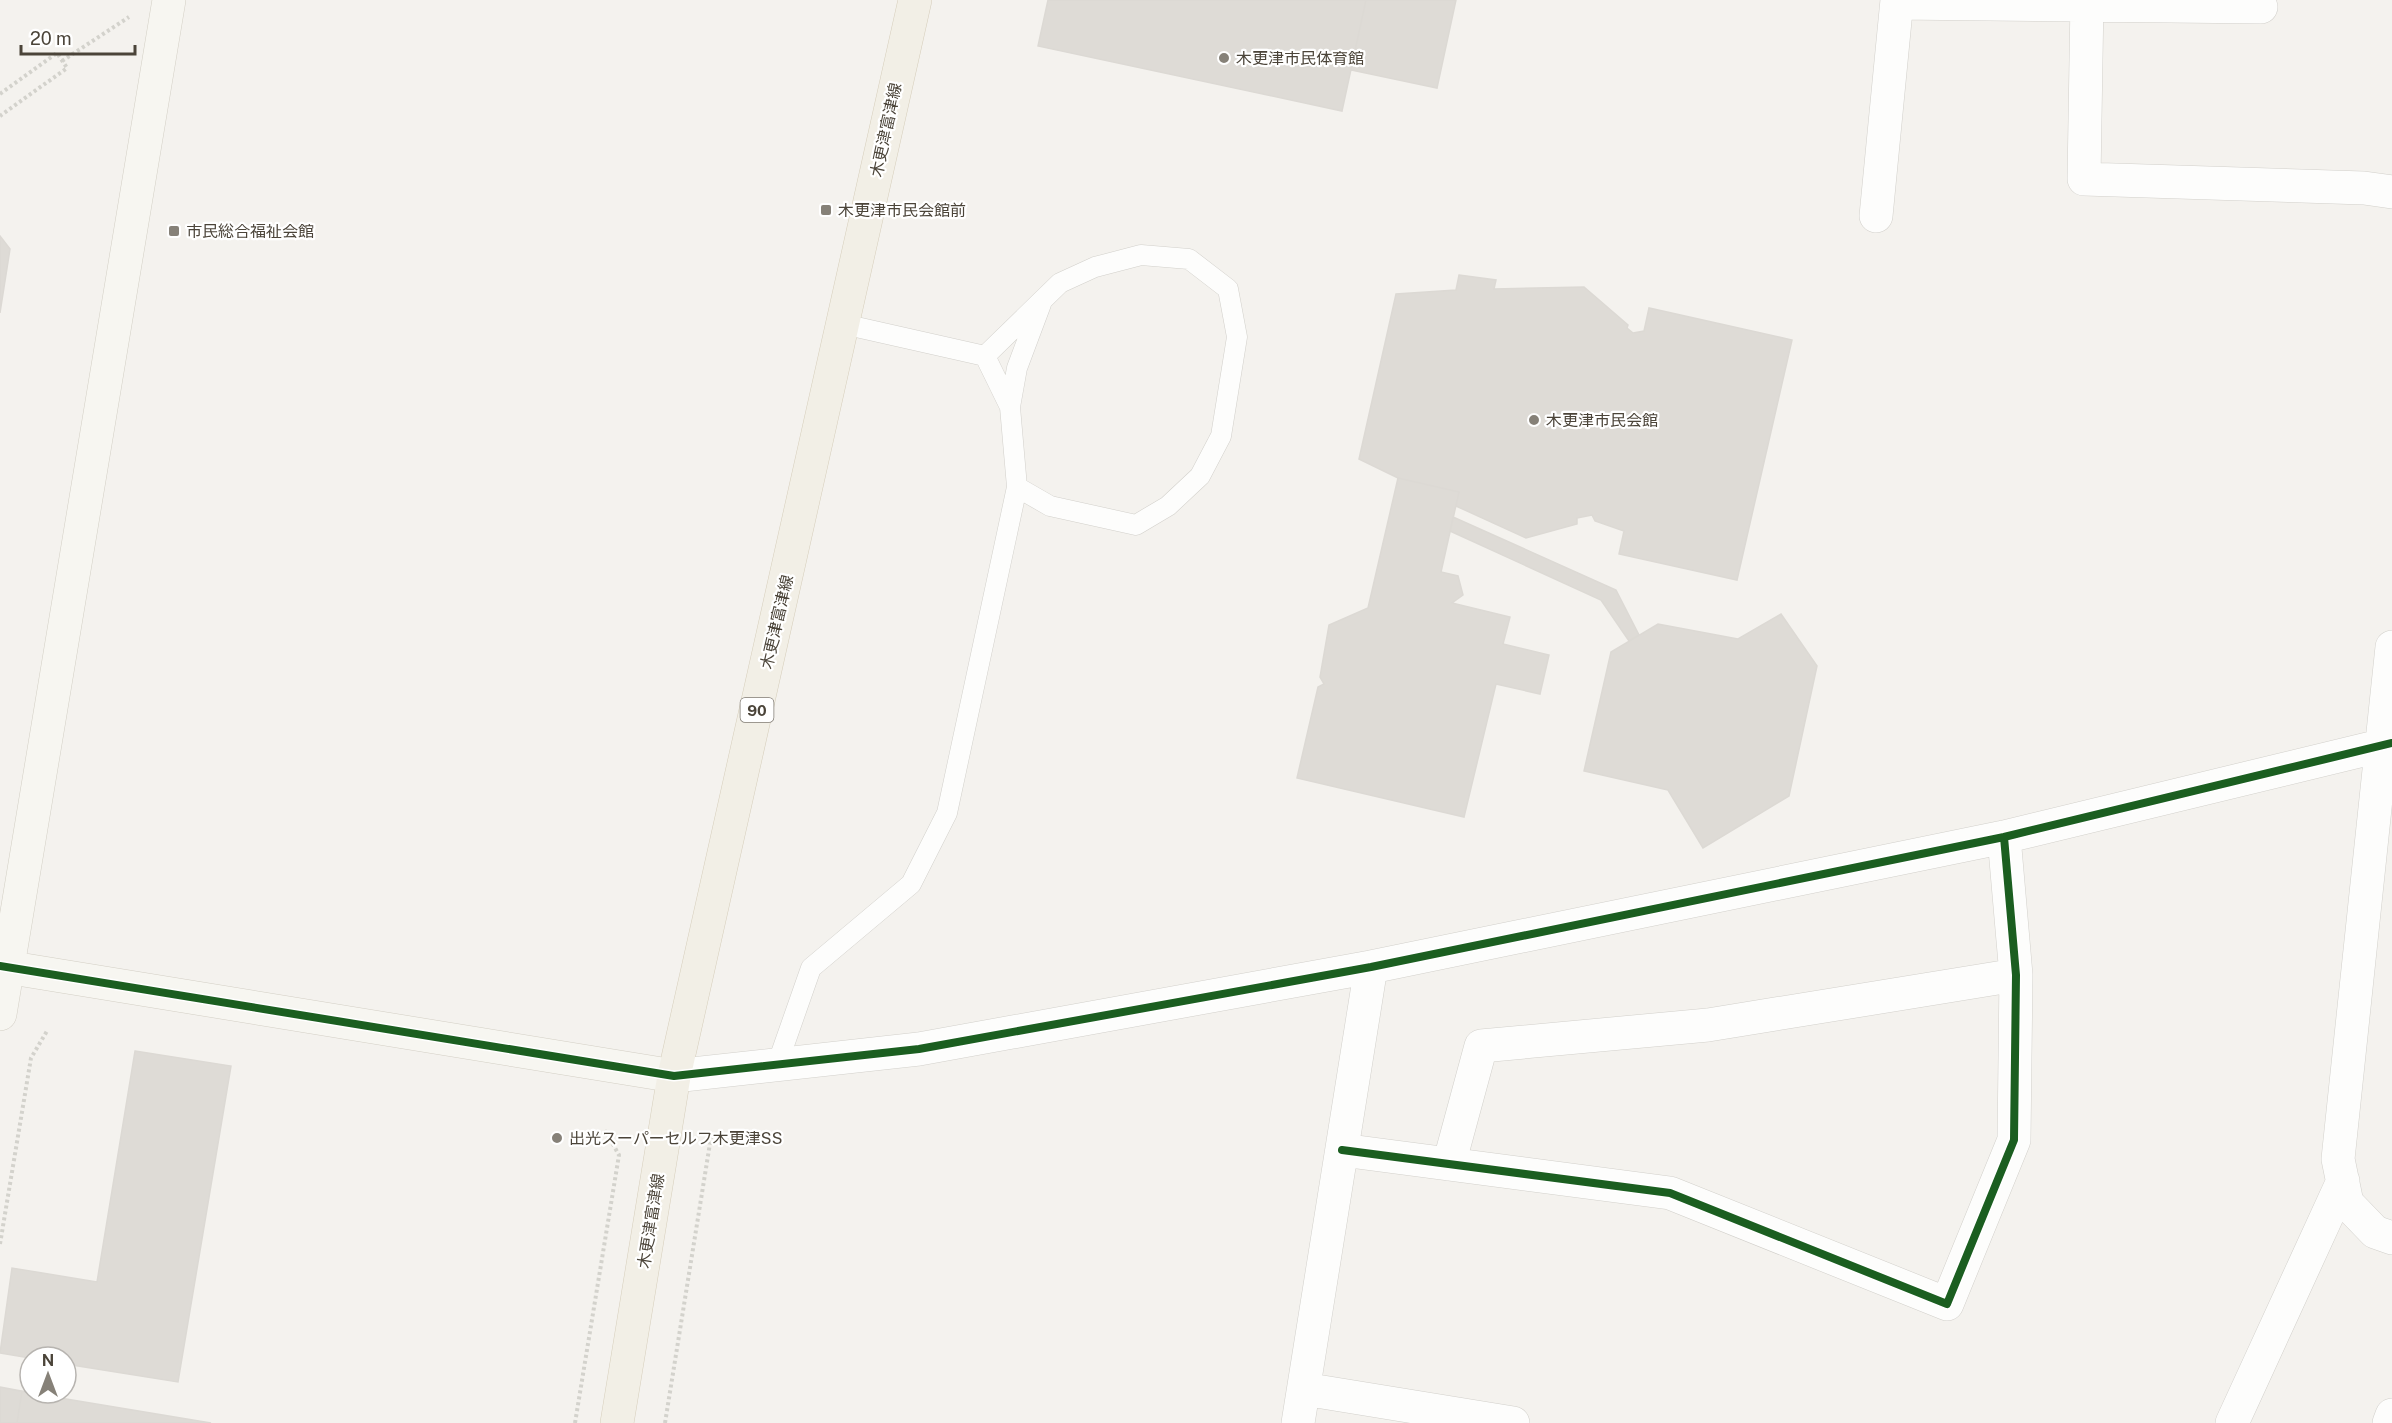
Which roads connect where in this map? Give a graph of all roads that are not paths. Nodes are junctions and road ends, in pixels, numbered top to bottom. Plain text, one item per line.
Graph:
1 (170, 0) edge
2 (915, 0) edge
3 (1897, 1) edge
4 (2087, 3) edge
5 (2261, 7) dead end
6 (2392, 192) edge
7 (1876, 216) dead end
8 (1043, 299) junction
9 (843, 324) junction
10 (985, 356) junction
11 (1010, 407) junction
12 (1017, 487) junction
13 (2392, 647) edge
14 (2389, 746) edge
15 (2004, 837) junction
16 (4, 966) edge
17 (1371, 967) junction
18 (2016, 975) junction
19 (0, 1014) edge
20 (777, 1065) junction
21 (675, 1076) junction
22 (1342, 1150) junction
23 (1449, 1164) junction
24 (2343, 1181) junction
25 (2392, 1238) edge
26 (1304, 1389) junction
27 (2392, 1415) edge
28 (617, 1423) edge
29 (1299, 1423) edge
30 (1513, 1423) edge
31 (2232, 1423) edge
32 (2389, 1423) edge

1 - 16 street
2 - 9 main road, 木更津富津線 / 90
3 - 4 street
3 - 7 street
4 - 5 street
4 - 6 street
8 - 10 lane
8 - 11 lane
8 - 12 lane
9 - 10 lane
9 - 21 main road, 木更津富津線 / 90
10 - 11 lane
11 - 12 lane
12 - 20 lane
13 - 14 street
14 - 15 street
14 - 24 street
15 - 17 street
15 - 18 street
16 - 19 street
16 - 21 street
17 - 20 street
17 - 22 street
18 - 23 street
18 - 23 street
20 - 21 street
21 - 28 main road, 木更津富津線 / 90
22 - 23 street
22 - 26 street
24 - 25 street
24 - 31 street
26 - 29 street
26 - 30 street
27 - 32 street

